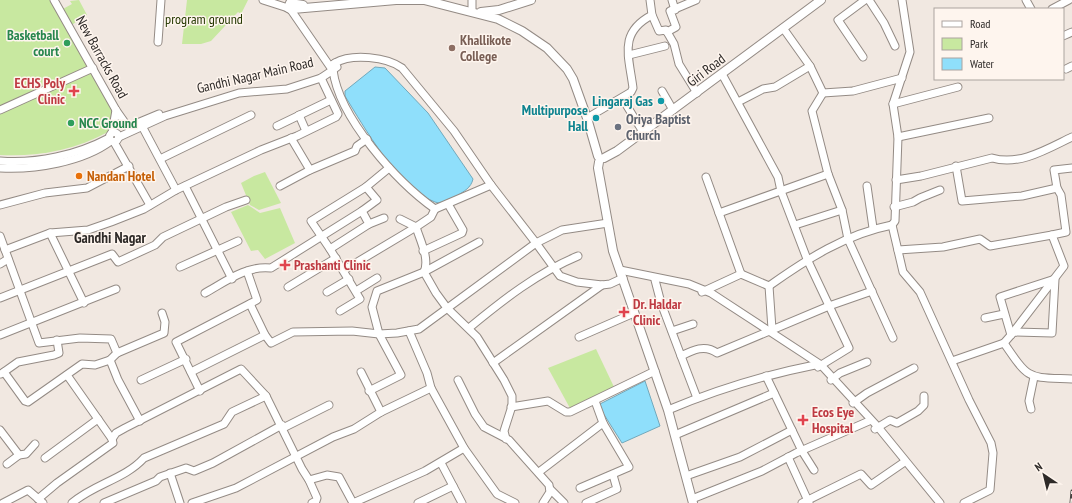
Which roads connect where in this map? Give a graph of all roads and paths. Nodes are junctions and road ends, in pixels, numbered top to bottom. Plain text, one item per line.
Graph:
1 (54, 0) edge
2 (161, 0) edge
3 (263, 0) edge
4 (276, 0) edge
5 (472, 0) edge
6 (531, 0) edge
7 (650, 0) edge
8 (672, 0) edge
9 (696, 0) edge
10 (821, 0) edge
11 (865, 0) edge
12 (868, 0) edge
13 (902, 0) edge
14 (1069, 0) edge
15 (343, 2) edge
16 (290, 6) edge
17 (1054, 8) edge
18 (498, 10) junction
19 (675, 10) junction
20 (475, 12) junction
21 (652, 15) junction
22 (498, 19) junction
23 (783, 28) junction
24 (667, 32) junction
25 (158, 42) dead end
26 (666, 46) dead end
27 (895, 46) dead end
28 (629, 55) junction
29 (863, 57) dead end
30 (333, 66) junction
31 (810, 66) junction
32 (93, 68) junction
33 (722, 74) junction
34 (321, 78) junction
35 (902, 78) junction
36 (958, 87) dead end
37 (662, 91) dead end
38 (697, 93) junction
39 (823, 94) junction
40 (622, 98) junction
41 (331, 100) junction
42 (738, 102) junction
43 (893, 104) junction
44 (0, 110) edge
45 (116, 110) junction
46 (674, 110) junction
47 (251, 115) dead end
48 (299, 115) junction
49 (587, 118) junction
50 (989, 118) dead end
51 (128, 126) junction
52 (142, 126) junction
53 (277, 126) dead end
54 (306, 131) junction
55 (643, 132) junction
56 (114, 137) junction
57 (898, 137) junction
58 (1072, 137) edge
59 (291, 138) junction
60 (367, 139) junction
61 (600, 159) junction
62 (160, 160) junction
63 (0, 161) edge
64 (129, 166) junction
65 (956, 166) junction
66 (0, 168) edge
67 (389, 168) junction
68 (1072, 168) edge
69 (310, 170) junction
70 (828, 174) junction
71 (706, 177) dead end
72 (896, 180) junction
73 (491, 185) junction
74 (185, 186) junction
75 (280, 186) dead end
76 (867, 186) dead end
77 (366, 187) junction
78 (1057, 188) junction
79 (176, 190) junction
80 (940, 190) dead end
81 (781, 191) junction
82 (246, 200) dead end
83 (448, 204) junction
84 (0, 205) edge
85 (150, 205) junction
86 (894, 207) junction
87 (435, 209) junction
88 (362, 210) junction
89 (842, 210) junction
90 (719, 213) junction
91 (201, 218) junction
92 (384, 218) dead end
93 (400, 219) dead end
94 (608, 223) junction
95 (369, 224) junction
96 (795, 225) junction
97 (892, 225) junction
98 (416, 227) junction
99 (872, 228) junction
100 (50, 233) junction
101 (1052, 235) junction
102 (0, 236) edge
103 (321, 237) junction
104 (848, 239) junction
105 (238, 241) dead end
106 (479, 242) dead end
107 (536, 242) junction
108 (330, 249) junction
109 (5, 250) junction
110 (217, 250) junction
111 (898, 250) junction
112 (424, 251) junction
113 (578, 256) dead end
114 (336, 258) junction
115 (807, 259) junction
116 (8, 260) junction
117 (0, 264) edge
118 (180, 267) dead end
119 (552, 267) junction
120 (344, 270) junction
121 (69, 271) junction
122 (247, 271) junction
123 (424, 272) junction
124 (621, 274) junction
125 (741, 274) junction
126 (232, 278) junction
127 (377, 278) dead end
128 (349, 279) junction
129 (1055, 279) junction
130 (655, 280) junction
131 (602, 285) junction
132 (288, 286) dead end
133 (769, 286) junction
134 (116, 289) dead end
135 (20, 290) junction
136 (356, 291) junction
137 (703, 291) junction
138 (872, 291) junction
139 (327, 292) dead end
140 (205, 293) dead end
141 (0, 298) edge
142 (84, 303) junction
143 (250, 304) junction
144 (829, 306) junction
145 (447, 308) junction
146 (340, 311) dead end
147 (162, 313) dead end
148 (634, 313) junction
149 (1004, 314) junction
150 (985, 318) dead end
151 (33, 322) junction
152 (693, 324) dead end
153 (469, 328) junction
154 (409, 331) junction
155 (672, 331) junction
156 (769, 331) junction
157 (1012, 333) junction
158 (379, 334) junction
159 (0, 335) edge
160 (265, 335) junction
161 (578, 337) dead end
162 (893, 338) dead end
163 (57, 340) junction
164 (1004, 343) junction
165 (118, 353) junction
166 (681, 356) junction
167 (186, 359) junction
168 (110, 360) junction
169 (952, 361) junction
170 (867, 362) dead end
171 (493, 363) junction
172 (818, 366) junction
173 (914, 368) dead end
174 (655, 371) junction
175 (192, 372) junction
176 (361, 372) dead end
177 (2, 374) edge
178 (67, 375) junction
179 (766, 376) junction
180 (1034, 378) junction
181 (833, 379) junction
182 (1072, 379) edge
183 (140, 380) dead end
184 (458, 380) dead end
185 (431, 388) junction
186 (200, 391) junction
187 (369, 391) junction
188 (774, 393) junction
189 (266, 396) junction
190 (924, 396) dead end
191 (696, 398) junction
192 (594, 401) junction
193 (854, 402) junction
194 (329, 405) dead end
195 (511, 407) junction
196 (1031, 409) dead end
197 (668, 410) junction
198 (381, 412) junction
199 (98, 419) junction
200 (140, 421) junction
201 (869, 421) junction
202 (603, 423) junction
203 (282, 427) junction
204 (877, 428) junction
205 (792, 430) junction
206 (1, 434) edge
207 (675, 435) junction
208 (112, 439) junction
209 (506, 439) junction
210 (35, 444) dead end
211 (464, 448) junction
212 (802, 452) junction
213 (19, 455) junction
214 (297, 456) junction
215 (45, 458) dead end
216 (788, 458) junction
217 (441, 463) junction
218 (903, 463) junction
219 (7, 464) dead end
220 (814, 470) dead end
221 (539, 472) junction
222 (170, 473) junction
223 (613, 475) junction
224 (686, 476) junction
225 (309, 480) junction
226 (453, 486) junction
227 (580, 488) dead end
228 (550, 489) junction
229 (40, 501) edge
230 (693, 501) edge
231 (807, 502) edge
232 (3, 503) edge
233 (72, 503) edge
234 (104, 503) edge
235 (180, 503) edge
236 (192, 503) edge
237 (312, 503) edge
238 (418, 503) edge
239 (462, 503) edge
240 (515, 503) edge
241 (543, 503) edge
242 (564, 503) edge
243 (586, 503) edge
244 (937, 503) edge
245 (940, 503) edge
246 (964, 503) edge

1 - 32 street, New Barracks Road
2 - 25 street
3 - 16 street
4 - 16 street
5 - 20 street
6 - 18 main road
7 - 21 street
8 - 19 street
9 - 19 street
10 - 23 main road, Giri Road
11 - 29 street
12 - 27 street
13 - 35 street
14 - 17 street
15 - 16 main road
15 - 20 main road
16 - 30 street
18 - 20 main road
18 - 22 main road
19 - 24 street
20 - 22 main road
21 - 24 street
21 - 28 street
22 - 49 main road
23 - 31 street
23 - 33 main road, Giri Road
24 - 38 street
26 - 28 street
28 - 40 street
30 - 34 street, Gandhi Nagar Main Road
30 - 51 street, Gandhi Nagar Main Road
30 - 60 street
30 - 73 street
31 - 39 street
31 - 42 street
32 - 44 street
32 - 45 street, New Barracks Road
33 - 38 main road, Giri Road
33 - 42 street
34 - 41 street
34 - 52 street, Gandhi Nagar Main Road
35 - 39 street
35 - 43 street
36 - 43 street
37 - 46 street
38 - 46 main road, Giri Road
39 - 70 street
40 - 49 street
40 - 55 street
41 - 48 street
41 - 54 street
42 - 81 street
43 - 57 street
45 - 51 street, New Barracks Road
45 - 56 street
46 - 55 main road, Giri Road
47 - 62 street
48 - 53 street
48 - 54 street
49 - 61 main road
50 - 57 street
51 - 56 street, Gandhi Nagar Main Road
52 - 56 street, Gandhi Nagar Main Road
52 - 62 street
54 - 59 street
55 - 61 main road, Giri Road
56 - 63 street, Gandhi Nagar Main Road
56 - 64 street
56 - 66 street, Gandhi Nagar Main Road
57 - 72 street
58 - 65 street
59 - 69 street
59 - 74 street
60 - 67 street
60 - 69 street
61 - 94 main road
62 - 79 street
64 - 84 street
64 - 85 street
65 - 72 street
65 - 78 street
67 - 77 street
67 - 87 street
68 - 78 street
69 - 75 street
70 - 81 street
70 - 89 street
71 - 90 street
72 - 86 street
73 - 83 street
73 - 107 street
74 - 79 street
74 - 91 street
76 - 99 street
77 - 88 street
77 - 103 street
78 - 101 street
79 - 85 street
80 - 86 street
81 - 90 street
81 - 96 street
82 - 91 street
83 - 87 street
83 - 112 street
85 - 100 street
86 - 97 street
87 - 98 street
88 - 95 street
88 - 103 street
89 - 96 street
89 - 104 street
90 - 125 street
91 - 110 street
91 - 121 street
92 - 95 street
93 - 98 street
94 - 107 street
94 - 124 main road
95 - 108 street
96 - 115 street
97 - 99 street
97 - 111 street
98 - 112 street
98 - 120 street
99 - 104 street
100 - 109 street
100 - 121 street
101 - 111 street
101 - 129 street
102 - 109 street
103 - 108 street
103 - 122 street
104 - 115 street
104 - 138 street
105 - 110 street
106 - 123 street
107 - 119 street
107 - 145 street
108 - 114 street
109 - 116 street
110 - 118 street
110 - 126 street
111 - 169 street
112 - 123 street
113 - 119 street
114 - 120 street
114 - 132 street
115 - 133 street
115 - 144 street
116 - 117 street
116 - 135 street
119 - 131 street
119 - 153 street
120 - 128 street
121 - 135 street
121 - 142 street
122 - 126 street
122 - 143 street
123 - 145 street
123 - 158 street
124 - 130 street
124 - 131 street
124 - 137 street
124 - 148 main road
125 - 133 street
125 - 137 street
126 - 140 street
127 - 136 street
128 - 136 street
128 - 139 street
129 - 149 street
129 - 157 street
129 - 157 street
130 - 137 street
130 - 155 street
131 - 171 street
133 - 156 street
134 - 142 street
135 - 141 street
135 - 151 street
136 - 146 street
137 - 156 street
138 - 144 street
138 - 162 street
142 - 151 street
143 - 160 street
143 - 167 street
144 - 156 street
144 - 172 street
145 - 153 street
145 - 154 street
147 - 165 street
148 - 161 street
148 - 174 main road
149 - 150 street
149 - 157 street
151 - 159 street
151 - 163 street
152 - 155 street
153 - 171 street
154 - 158 street
154 - 185 street
155 - 166 street
156 - 166 street
156 - 172 street
157 - 164 street
158 - 160 street
158 - 187 street
160 - 175 street
163 - 165 street
163 - 177 street
164 - 169 street
164 - 180 street
165 - 168 street
166 - 191 street
167 - 175 street
167 - 183 street
168 - 178 street
168 - 200 street
169 - 246 street
170 - 181 street
171 - 195 street
172 - 179 street
172 - 181 street
173 - 193 street
174 - 192 street
174 - 197 main road
175 - 186 street
176 - 187 street
177 - 178 street
178 - 199 street
179 - 188 street
179 - 191 street
180 - 182 street
180 - 196 street
181 - 193 street
184 - 209 street
185 - 198 street
185 - 211 street
186 - 189 street
186 - 200 street
187 - 198 street
188 - 205 street
188 - 207 street
189 - 203 street
189 - 233 street
190 - 204 street
191 - 197 street
192 - 195 street
192 - 202 street
193 - 201 street
193 - 204 street
194 - 203 street
195 - 209 street
197 - 207 main road
198 - 214 street
199 - 208 street
199 - 215 street
200 - 208 street
201 - 204 street
201 - 212 street
202 - 221 street
202 - 223 street
203 - 214 street
203 - 222 street
204 - 218 street
204 - 245 street
205 - 212 street
205 - 224 street
206 - 213 street
207 - 224 main road
208 - 229 street
209 - 221 street
210 - 213 street
211 - 217 street
211 - 240 street
212 - 216 street
212 - 220 street
213 - 219 street
214 - 225 street
214 - 236 street
216 - 230 street
216 - 231 street
217 - 225 street
217 - 226 street
218 - 231 street
218 - 244 street
221 - 228 street
222 - 234 street
222 - 235 street
223 - 227 street
223 - 243 street
224 - 230 main road
225 - 237 street
226 - 238 street
226 - 239 street
228 - 241 street
228 - 242 street
229 - 232 street

